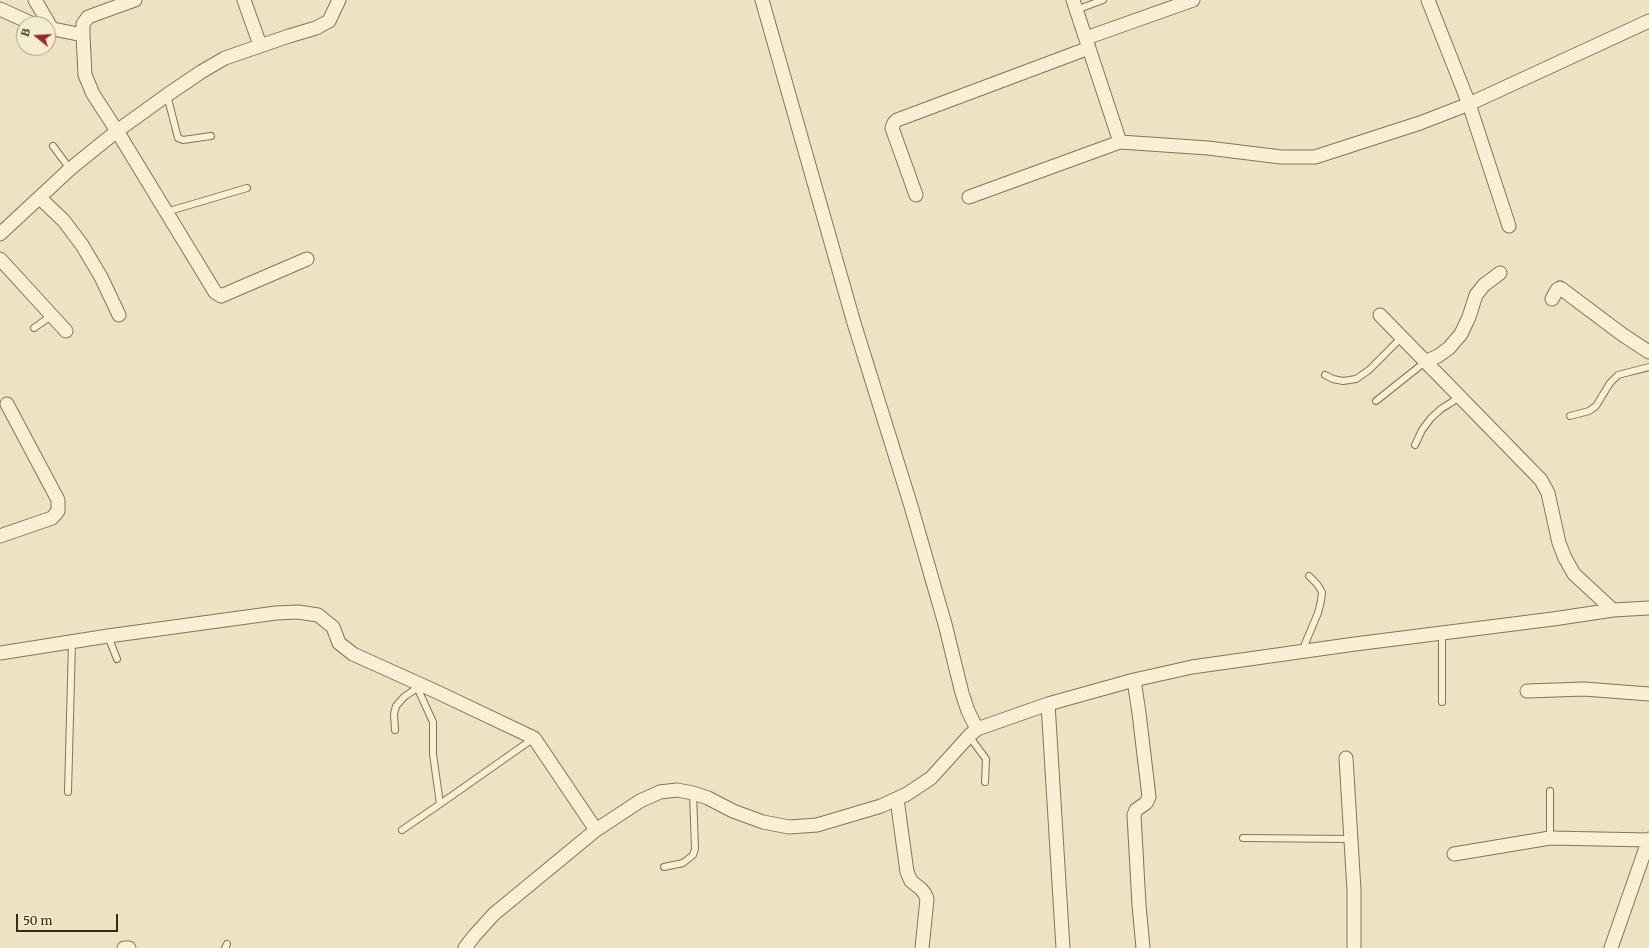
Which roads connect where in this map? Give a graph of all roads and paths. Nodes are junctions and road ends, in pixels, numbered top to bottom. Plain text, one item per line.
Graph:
1 (35, 0) edge
2 (135, 0) edge
3 (244, 0) edge
4 (339, 0) edge
5 (762, 0) edge
6 (1103, 0) edge
7 (1193, 0) edge
8 (1428, 0) edge
9 (1075, 5) edge
10 (0, 10) edge
11 (43, 16) edge
12 (16, 17) edge
13 (1649, 21) edge
14 (56, 30) edge
15 (83, 35) junction
16 (1087, 43) junction
17 (260, 45) junction
18 (167, 95) junction
19 (1469, 104) junction
20 (117, 131) junction
21 (211, 136) dead end
22 (1120, 142) junction
23 (53, 146) dead end
24 (70, 169) junction
25 (247, 188) dead end
26 (916, 195) dead end
27 (969, 197) dead end
28 (40, 198) junction
29 (166, 212) junction
30 (1509, 226) dead end
31 (0, 234) edge
32 (0, 259) edge
33 (307, 259) dead end
34 (1500, 273) dead end
35 (1552, 299) dead end
36 (119, 315) dead end
37 (1380, 315) dead end
38 (51, 316) junction
39 (34, 328) dead end
40 (66, 331) dead end
41 (1402, 337) junction
42 (1649, 352) edge
43 (1425, 362) junction
44 (1649, 367) edge
45 (1326, 375) dead end
46 (1460, 397) junction
47 (1376, 401) dead end
48 (7, 404) dead end
49 (1570, 416) dead end
50 (1415, 445) dead end
51 (0, 536) edge
52 (1309, 576) dead end
53 (1649, 608) edge
54 (1613, 610) junction
55 (1442, 634) junction
56 (108, 636) junction
57 (72, 642) junction
58 (1302, 652) junction
59 (0, 653) edge
60 (117, 659) dead end
61 (1134, 680) junction
62 (416, 684) junction
63 (1527, 691) dead end
64 (1649, 694) edge
65 (1442, 702) dead end
66 (1048, 704) junction
67 (395, 730) dead end
68 (973, 732) junction
69 (534, 738) junction
70 (1346, 758) dead end
71 (985, 782) dead end
72 (1550, 791) dead end
73 (68, 792) dead end
74 (693, 793) junction
75 (897, 799) junction
76 (440, 804) junction
77 (402, 830) dead end
78 (596, 830) junction
79 (1243, 838) dead end
80 (1350, 838) junction
81 (1550, 838) junction
82 (1649, 840) edge
83 (1454, 854) dead end
84 (664, 867) dead end
85 (1614, 947) edge
86 (124, 948) edge
87 (129, 948) edge
88 (465, 948) edge
89 (922, 948) edge
90 (1063, 948) edge
91 (1143, 948) edge
92 (1354, 948) edge

1 - 11 street
2 - 15 street
3 - 17 street
4 - 17 street
5 - 68 street
6 - 9 lane
7 - 16 street
8 - 19 street
9 - 16 street
10 - 12 street
13 - 19 street
14 - 15 street
15 - 20 street
16 - 22 street
16 - 26 street
17 - 18 street
18 - 20 street
18 - 21 lane
19 - 22 street
19 - 30 street
20 - 24 street
20 - 29 street
22 - 27 street
23 - 24 lane
24 - 28 street
25 - 29 lane
28 - 31 street
28 - 36 street
29 - 33 street
32 - 38 street
34 - 43 street
35 - 42 street
37 - 41 street
38 - 39 lane
38 - 40 street
41 - 43 street
41 - 45 lane
43 - 46 street
43 - 47 lane
44 - 49 lane
46 - 50 lane
46 - 54 street
48 - 51 street
52 - 58 lane
53 - 54 street
54 - 55 street
55 - 58 street
55 - 65 lane
56 - 57 street
56 - 60 lane
56 - 62 street
57 - 59 street
57 - 73 lane
58 - 61 street
61 - 66 street
61 - 91 street
62 - 67 lane
62 - 69 street
62 - 76 lane
63 - 64 street
66 - 68 street
66 - 90 street
68 - 71 lane
68 - 75 street
69 - 76 lane
69 - 78 street
70 - 80 street
72 - 81 lane
74 - 75 street
74 - 78 street
74 - 84 lane
75 - 89 street
76 - 77 lane
78 - 88 street
79 - 80 lane
80 - 92 street
81 - 82 street
81 - 83 street
82 - 85 street
86 - 87 street

